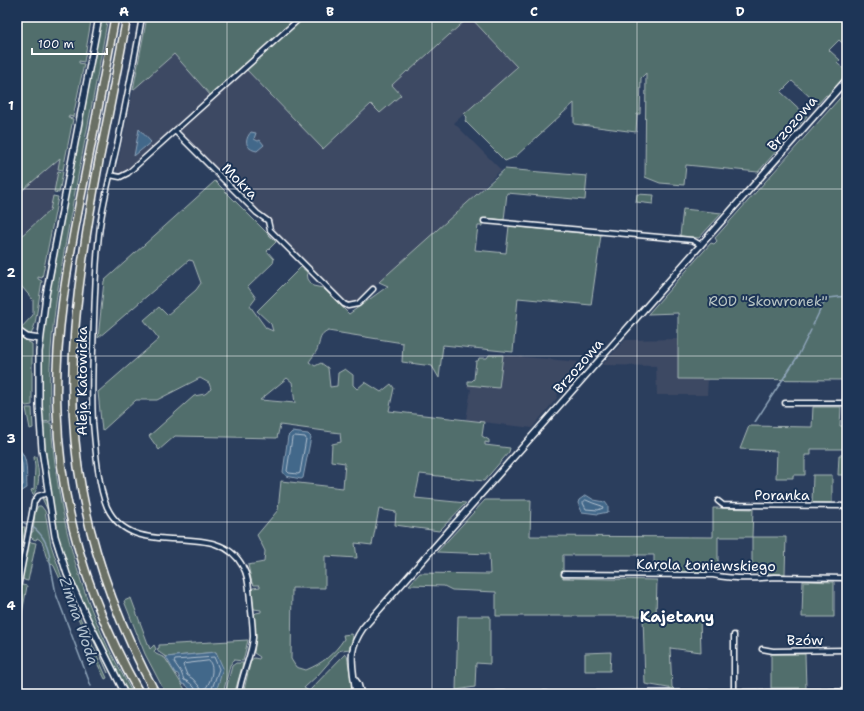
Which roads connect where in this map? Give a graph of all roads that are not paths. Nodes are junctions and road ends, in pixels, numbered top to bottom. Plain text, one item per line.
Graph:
1 (99, 17) edge
2 (115, 17) edge
3 (127, 17) edge
4 (142, 17) edge
5 (299, 19) dead end
6 (847, 79) edge
7 (175, 131) junction
8 (110, 175) junction
9 (484, 221) dead end
10 (701, 245) junction
11 (372, 290) dead end
12 (17, 330) edge
13 (40, 339) junction
14 (785, 403) dead end
15 (847, 403) edge
16 (48, 493) junction
17 (718, 501) dead end
18 (847, 506) edge
19 (564, 574) dead end
20 (847, 578) edge
21 (17, 593) edge
22 (734, 635) dead end
23 (762, 649) dead end
24 (847, 650) edge
25 (355, 680) junction
26 (847, 692) edge
27 (734, 693) edge
28 (126, 694) edge
29 (140, 694) edge
30 (156, 694) edge
31 (239, 694) edge
32 (356, 694) edge
33 (361, 694) edge
34 (498, 694) edge
35 (545, 694) edge
36 (584, 694) edge
37 (587, 694) edge
38 (673, 694) edge
39 (784, 694) edge

1 - 13 street
2 - 29 highway
3 - 30 highway
4 - 8 street, Aleja Katowicka
5 - 7 street
6 - 10 street, Brzozowa
7 - 8 street
7 - 11 street, Mokra
8 - 31 street, Aleja Katowicka
9 - 10 street
10 - 25 street, Brzozowa
12 - 13 street
13 - 16 street
14 - 15 street
16 - 21 street
16 - 28 street
17 - 18 street, Poranka
19 - 20 street, Karola Łoniewskiego
22 - 27 street
23 - 24 street, Bzów
25 - 32 street, Brzozowa
25 - 33 street, Brzozowa
26 - 39 street
27 - 38 street
27 - 39 street
34 - 35 street
36 - 37 street
37 - 38 street

